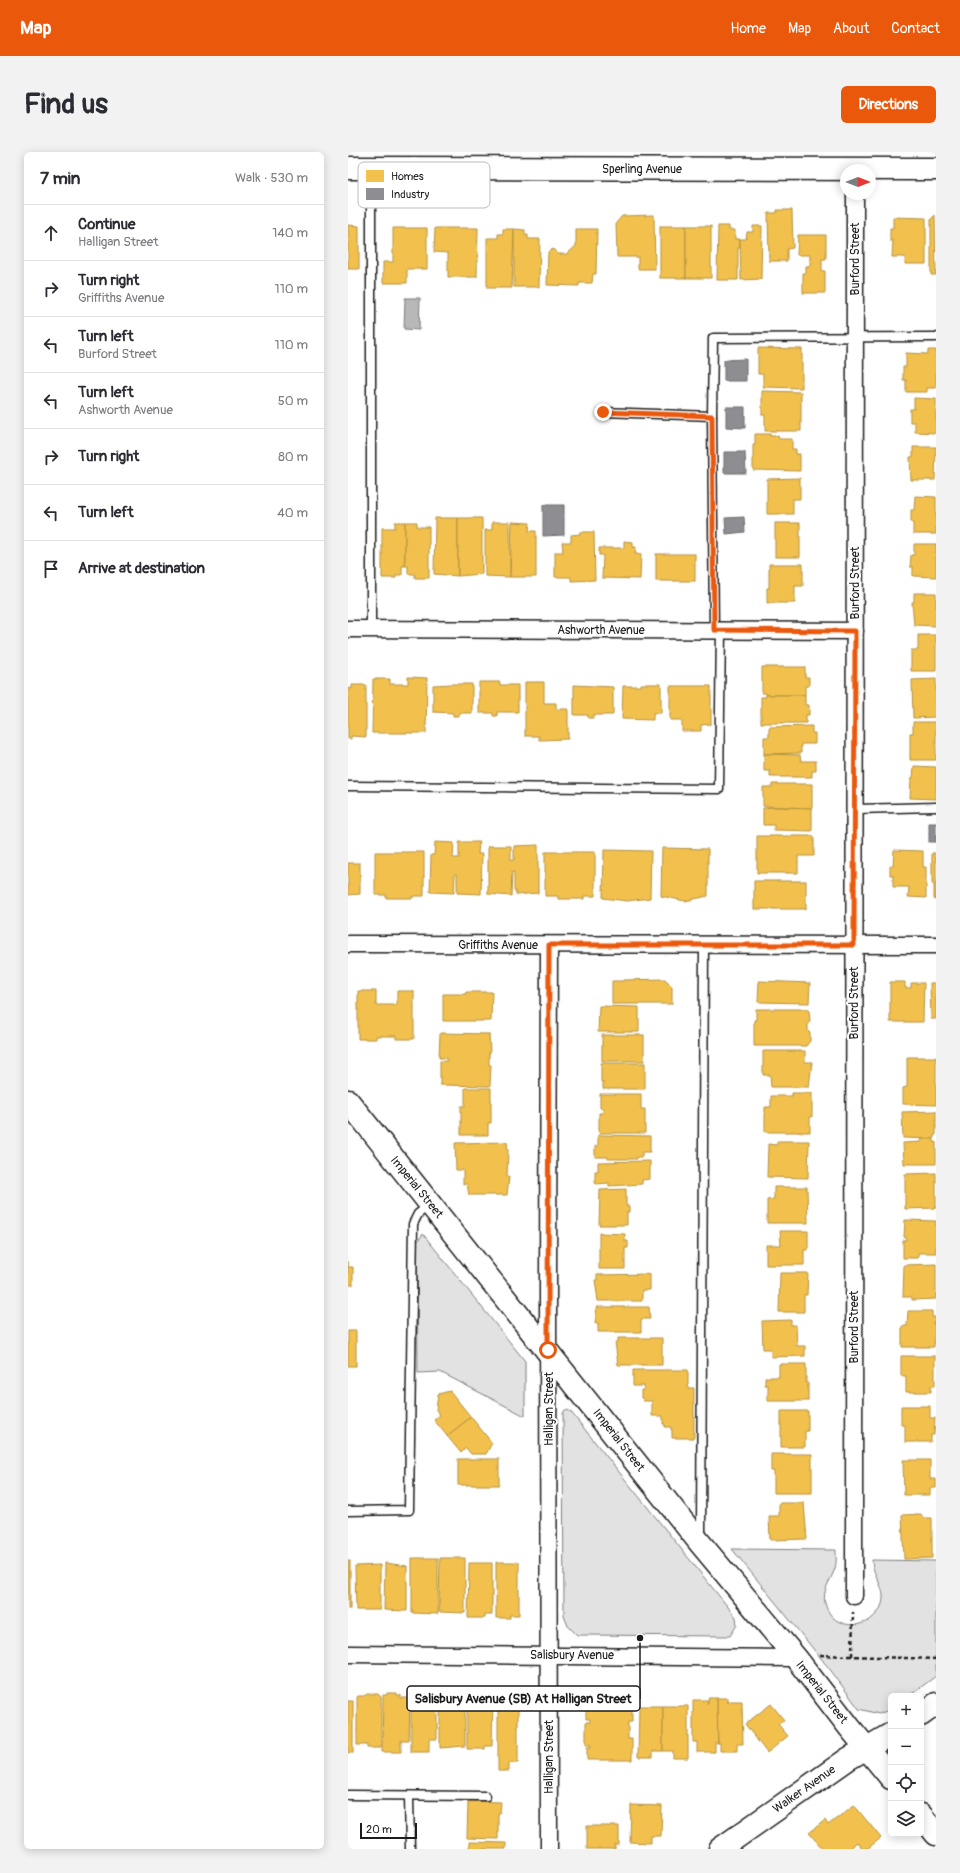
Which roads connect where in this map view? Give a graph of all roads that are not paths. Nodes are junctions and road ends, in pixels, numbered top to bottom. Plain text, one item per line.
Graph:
1 (490, 168) edge
2 (936, 169) edge
3 (840, 170) edge
4 (876, 170) edge
5 (855, 200) edge
6 (371, 208) edge
7 (855, 337) junction
8 (936, 337) edge
9 (603, 412) dead end
10 (712, 416) junction
11 (348, 629) edge
12 (371, 630) junction
13 (717, 630) junction
14 (855, 631) junction
15 (348, 786) edge
16 (936, 808) edge
17 (856, 809) junction
18 (348, 944) edge
19 (704, 944) junction
20 (549, 945) junction
21 (854, 945) junction
22 (936, 945) edge
23 (348, 1101) edge
24 (430, 1204) junction
25 (548, 1350) junction
26 (348, 1512) edge
27 (700, 1543) junction
28 (854, 1596) road end
29 (348, 1654) edge
30 (548, 1655) junction
31 (796, 1658) junction
32 (936, 1704) edge
33 (924, 1713) edge
34 (888, 1736) edge
35 (866, 1747) junction
36 (888, 1774) edge
37 (348, 1795) edge
38 (409, 1796) junction
39 (486, 1796) dead end
40 (924, 1819) edge
41 (936, 1834) edge
42 (410, 1849) edge
43 (549, 1849) edge
44 (720, 1849) edge

1 - 3 street, Sperling Avenue
2 - 4 street, Sperling Avenue
5 - 7 street, Burford Street
6 - 12 lane
7 - 8 lane
7 - 10 lane
7 - 14 street, Burford Street
9 - 10 lane
10 - 13 lane
11 - 12 street, Ashworth Avenue
12 - 13 street, Ashworth Avenue
13 - 14 street, Ashworth Avenue
13 - 15 lane
14 - 17 street, Burford Street
16 - 17 lane
17 - 21 street, Burford Street
18 - 20 street, Griffiths Avenue
19 - 20 street, Griffiths Avenue
19 - 21 street, Griffiths Avenue
19 - 27 lane
20 - 25 street, Halligan Street
21 - 22 street, Griffiths Avenue
21 - 28 street, Burford Street
23 - 24 street, Imperial Street
24 - 25 street, Imperial Street
24 - 26 lane
25 - 27 street, Imperial Street
25 - 30 street, Halligan Street
27 - 31 street, Imperial Street
29 - 30 street, Salisbury Avenue
30 - 31 street, Salisbury Avenue
30 - 43 street, Halligan Street
31 - 35 street, Imperial Street
32 - 33 street
34 - 35 street, Walker Avenue
35 - 36 street, Imperial Street
35 - 44 street, Walker Avenue
37 - 38 lane
38 - 39 lane
38 - 42 lane
40 - 41 street

